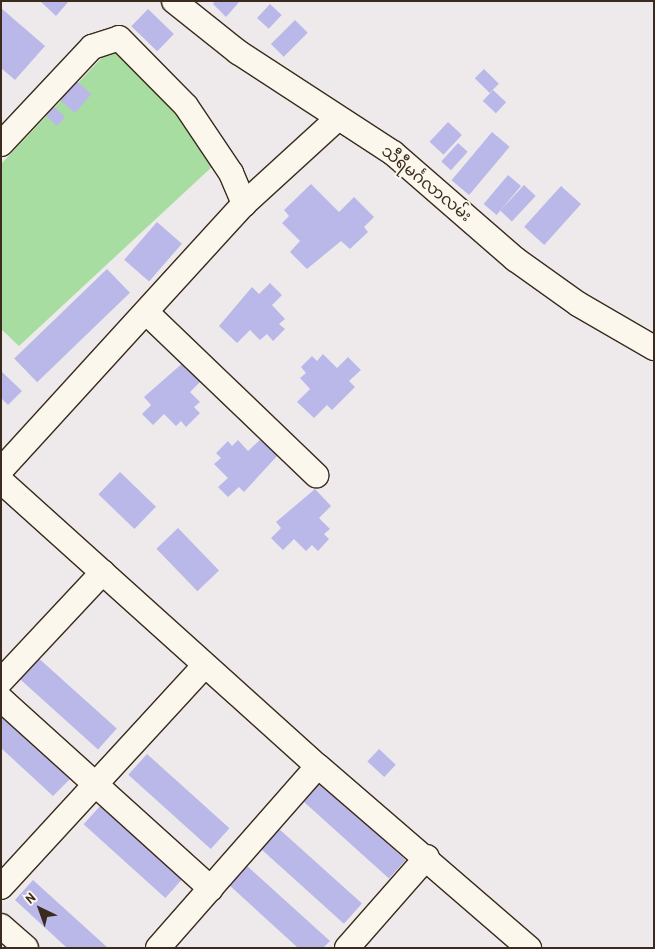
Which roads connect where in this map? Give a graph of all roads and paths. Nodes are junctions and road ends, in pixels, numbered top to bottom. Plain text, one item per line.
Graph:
1 (174, 1) edge
2 (337, 119) junction
3 (1, 144) edge
4 (244, 204) junction
5 (146, 312) junction
6 (654, 348) edge
7 (1, 470) edge
8 (316, 475) dead end
9 (1, 482) edge
10 (102, 572) junction
11 (205, 665) junction
12 (1, 681) edge
13 (1, 698) edge
14 (318, 766) junction
15 (96, 784) junction
16 (427, 857) junction
17 (1, 887) edge
18 (211, 888) junction
19 (1, 926) edge
20 (26, 948) edge
21 (158, 948) edge
22 (347, 948) edge
23 (529, 948) edge

1 - 2 street, သီရီမင်္ဂလာလမ်း
2 - 4 street
2 - 6 street, သီရီမင်္ဂလာလမ်း
3 - 4 street
4 - 5 street
5 - 7 street
5 - 8 street
9 - 10 street
10 - 11 street
10 - 12 street
11 - 14 street
11 - 15 street
13 - 15 street
14 - 16 street
14 - 18 street
15 - 17 street
15 - 18 street
16 - 22 street
16 - 23 street
18 - 21 street
19 - 20 street

